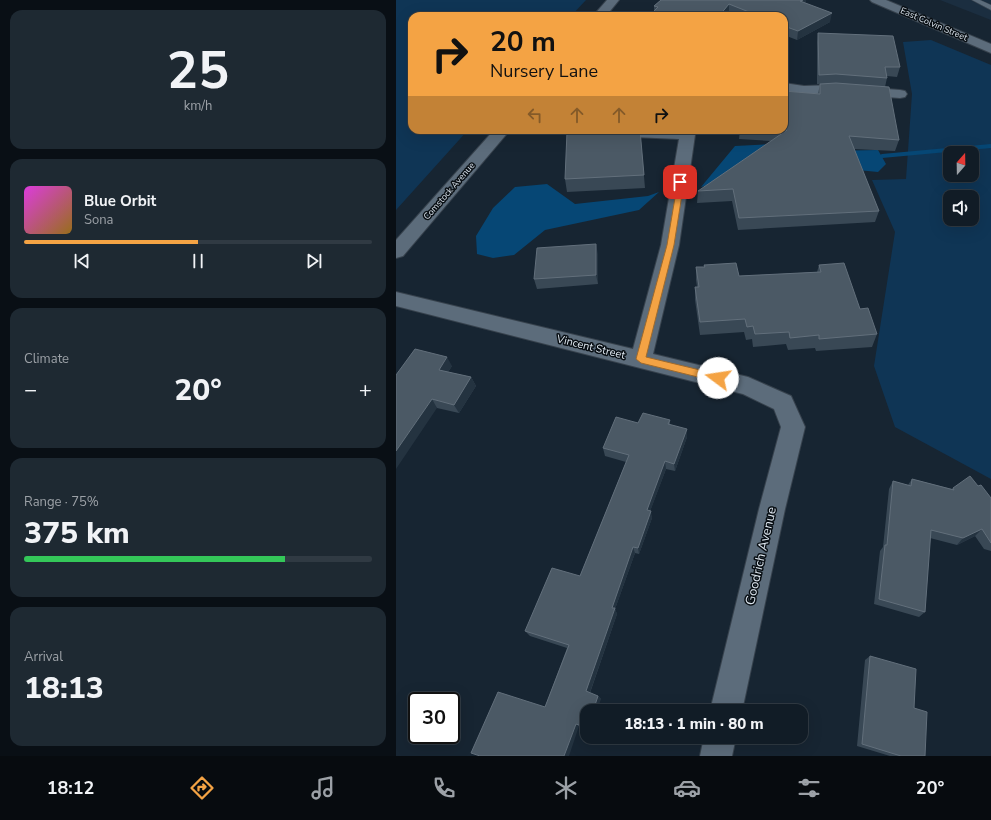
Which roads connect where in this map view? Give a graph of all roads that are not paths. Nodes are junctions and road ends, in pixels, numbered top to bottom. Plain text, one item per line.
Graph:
1 (613, 0) edge
2 (876, 0) edge
3 (975, 0) edge
4 (991, 8) edge
5 (602, 12) edge
6 (991, 49) edge
7 (788, 88) edge
8 (900, 94) dead end
9 (499, 134) edge
10 (689, 134) edge
11 (396, 252) edge
12 (396, 299) edge
13 (641, 359) junction
14 (783, 403) joint
15 (728, 704) edge
16 (719, 744) edge
17 (716, 756) edge

1 - 5 street
2 - 6 street, East Colvin Street
3 - 4 lane
7 - 8 street
9 - 11 street, Comstock Avenue
10 - 13 street
12 - 13 street, Vincent Street
13 - 14 street, Vincent Street
14 - 15 street, Goodrich Avenue
16 - 17 street

